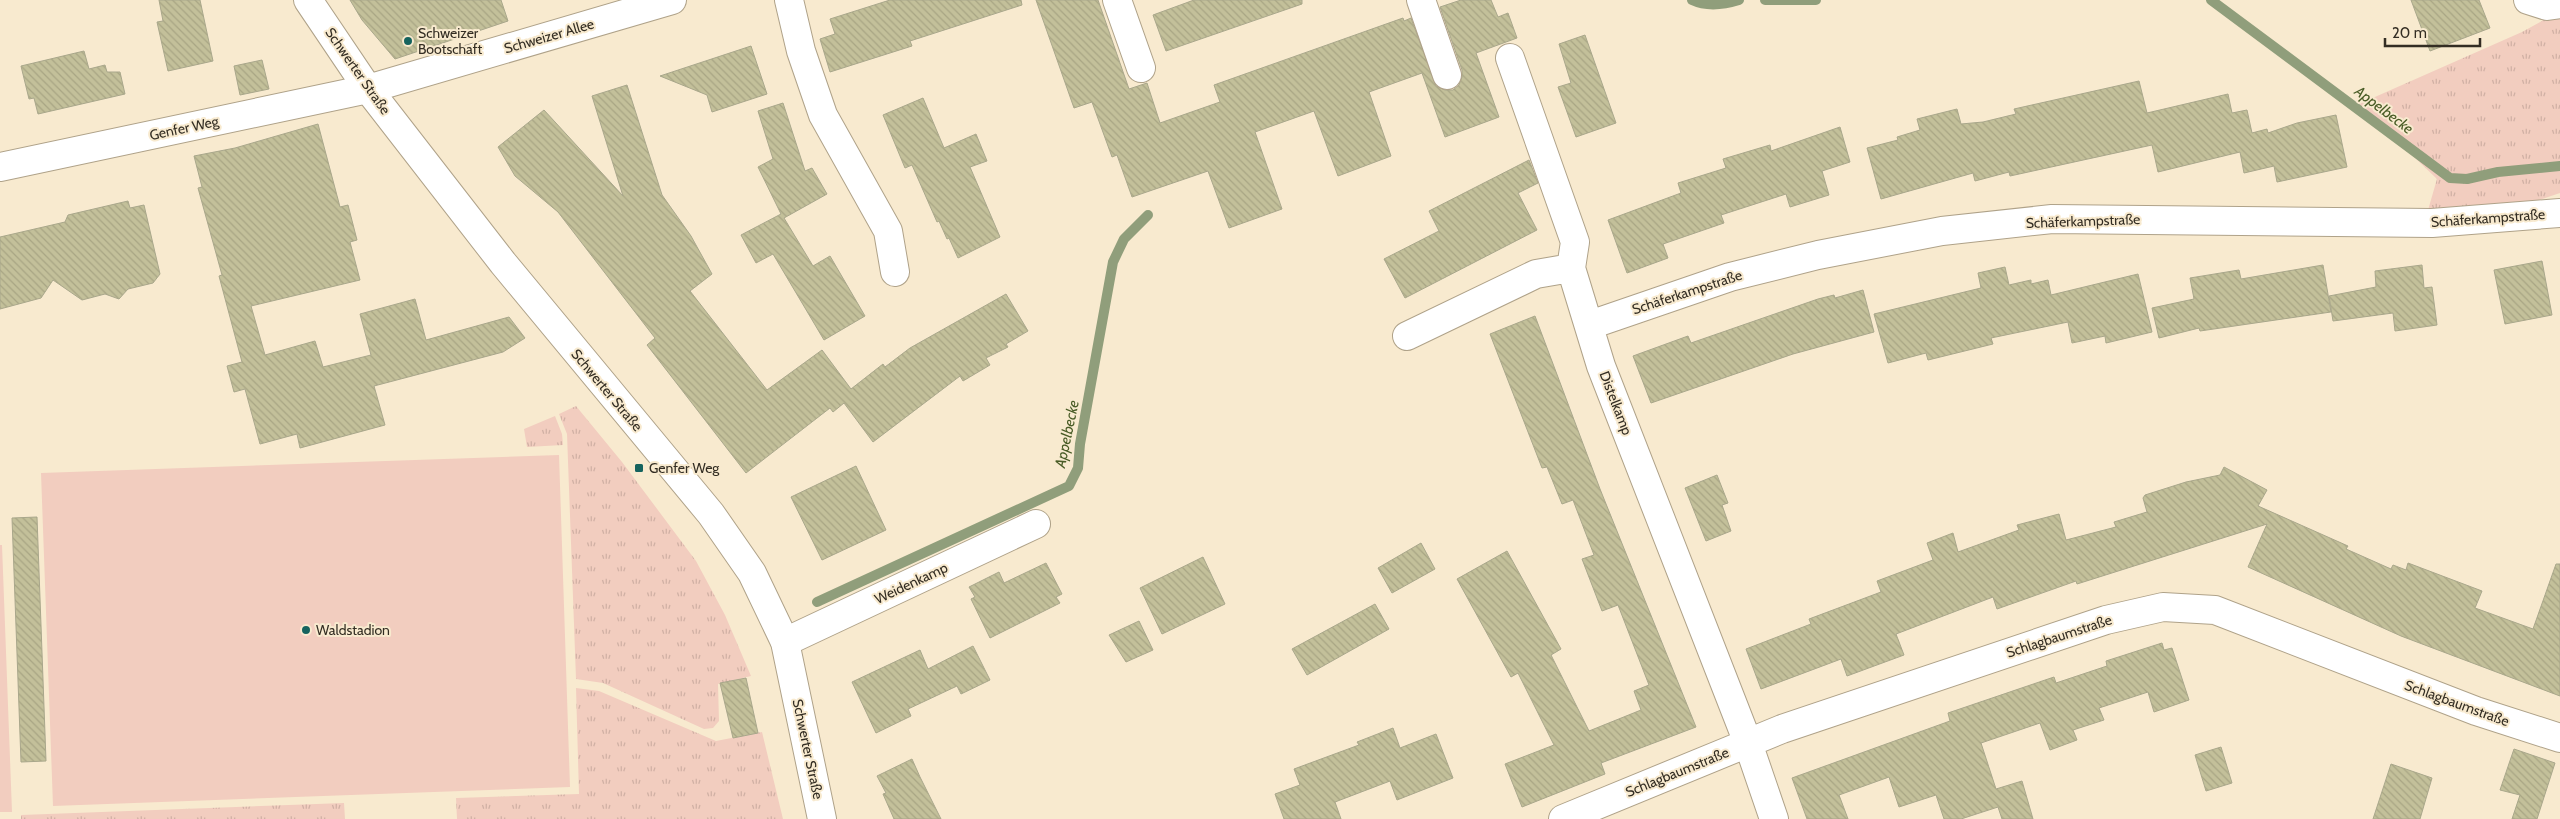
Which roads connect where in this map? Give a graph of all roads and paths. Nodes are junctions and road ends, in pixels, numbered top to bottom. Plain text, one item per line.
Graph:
1 (308, 0) edge
2 (672, 0) edge
3 (789, 0) edge
4 (1117, 0) edge
5 (1421, 0) edge
6 (2528, 0) edge
7 (2560, 4) edge
8 (1510, 58) dead end
9 (1141, 68) dead end
10 (1448, 74) dead end
11 (368, 89) junction
12 (0, 167) edge
13 (2560, 213) edge
14 (1571, 268) junction
15 (895, 272) dead end
16 (1590, 325) junction
17 (1407, 336) dead end
18 (1036, 524) dead end
19 (785, 642) junction
20 (2560, 738) edge
21 (1748, 743) junction
22 (822, 819) edge
23 (1563, 819) edge
24 (1774, 819) edge

1 - 11 street, Schwerter Straße
2 - 11 street, Schweizer Allee
3 - 15 street
4 - 9 street
5 - 10 street
6 - 7 street
8 - 14 street, Distelkamp
11 - 12 street, Genfer Weg
11 - 19 street, Schwerter Straße
13 - 16 street, Schäferkampstraße
14 - 16 street, Distelkamp
14 - 17 street
16 - 21 street, Distelkamp
18 - 19 street, Weidenkamp
19 - 22 street, Schwerter Straße
20 - 21 street, Schlagbaumstraße
21 - 23 street, Schlagbaumstraße
21 - 24 street, Distelkamp

